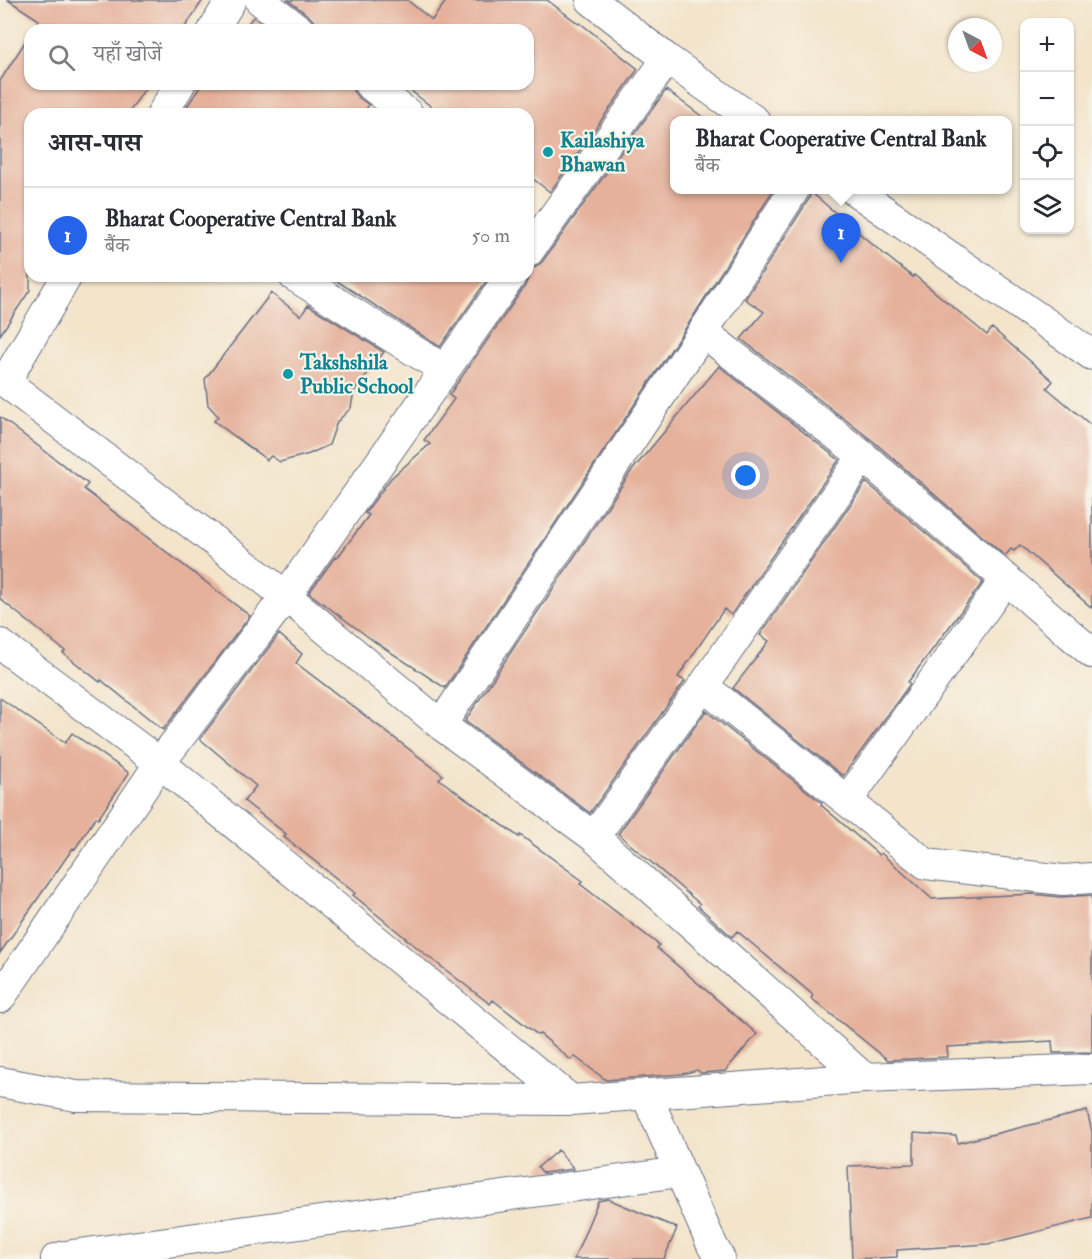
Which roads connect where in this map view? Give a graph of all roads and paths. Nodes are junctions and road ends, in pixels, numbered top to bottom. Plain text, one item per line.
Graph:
1 (231, 0) edge
2 (260, 0) edge
3 (591, 0) edge
4 (217, 24) edge
5 (291, 24) edge
6 (667, 59) junction
7 (176, 90) edge
8 (377, 90) edge
9 (166, 108) edge
10 (400, 108) edge
11 (749, 116) edge
12 (791, 194) edge
13 (861, 194) edge
14 (539, 214) edge
15 (534, 231) edge
16 (63, 282) edge
17 (304, 282) edge
18 (507, 282) edge
19 (703, 332) junction
20 (1092, 355) edge
21 (445, 370) junction
22 (3, 380) edge
23 (863, 456) junction
24 (1006, 579) junction
25 (286, 596) junction
26 (0, 644) edge
27 (1092, 653) edge
28 (703, 686) junction
29 (441, 725) junction
30 (160, 763) junction
31 (847, 801) junction
32 (594, 837) junction
33 (1092, 878) edge
34 (0, 998) edge
35 (1092, 1069) edge
36 (864, 1078) junction
37 (0, 1082) edge
38 (646, 1094) junction
39 (571, 1100) junction
40 (680, 1172) junction
41 (56, 1259) edge
42 (720, 1259) edge

1 - 4 street
2 - 5 street
3 - 6 street
6 - 11 street
6 - 14 street
7 - 9 street
8 - 10 street
12 - 19 street
13 - 20 street
14 - 15 street
16 - 22 street
17 - 21 street
18 - 21 street
19 - 23 street
19 - 29 street
21 - 25 street
22 - 25 street
23 - 24 street
23 - 28 street
24 - 27 street
24 - 31 street
25 - 29 street
25 - 30 street
26 - 30 street
28 - 31 street
28 - 32 street
29 - 32 street
30 - 34 street
30 - 39 street
31 - 33 street
32 - 36 street
35 - 36 street
36 - 38 street
37 - 39 street
38 - 39 street
38 - 40 street
40 - 41 street
40 - 42 street

